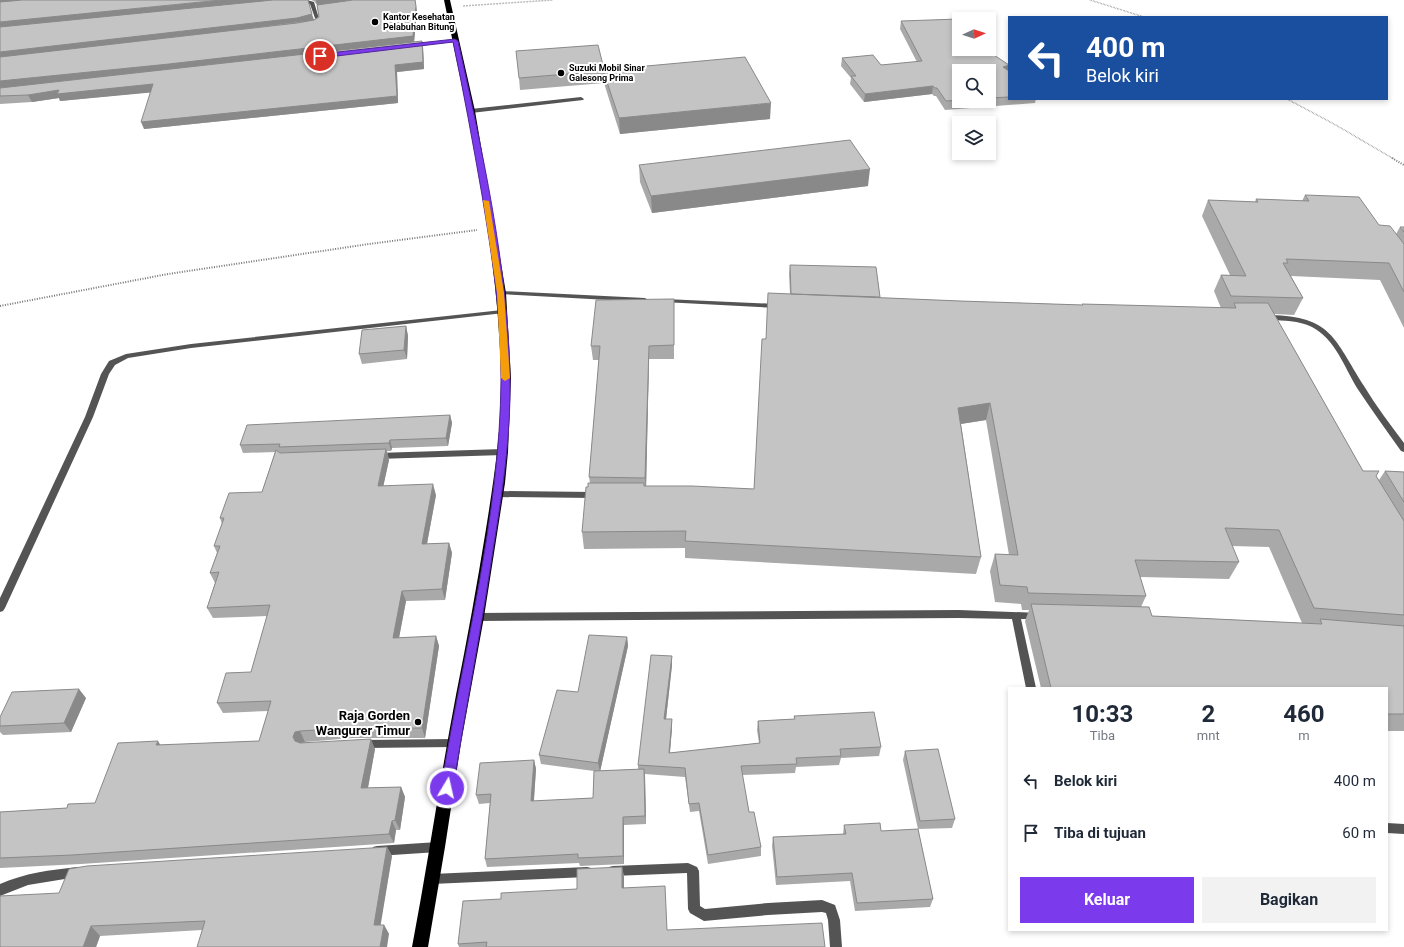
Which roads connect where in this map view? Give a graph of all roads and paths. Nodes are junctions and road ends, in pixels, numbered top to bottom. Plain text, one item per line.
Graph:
1 (553, 0) edge
2 (1090, 0) edge
3 (291, 2) edge
4 (448, 4) edge
5 (322, 8) edge
6 (314, 9) junction
7 (1141, 16) edge
8 (306, 26) edge
9 (455, 41) junction
10 (408, 46) edge
11 (581, 99) dead end
12 (1289, 100) edge
13 (471, 111) junction
14 (1404, 165) edge
15 (491, 228) junction
16 (500, 293) junction
17 (0, 306) edge
18 (785, 306) edge
19 (502, 312) junction
20 (1257, 317) edge
21 (1404, 449) edge
22 (503, 452) junction
23 (370, 456) edge
24 (497, 494) junction
25 (603, 495) edge
26 (0, 608) edge
27 (1016, 616) junction
28 (1046, 616) edge
29 (478, 617) junction
30 (1031, 687) edge
31 (454, 743) junction
32 (353, 744) edge
33 (1388, 828) edge
34 (1404, 829) edge
35 (438, 847) junction
36 (367, 851) edge
37 (88, 870) edge
38 (432, 879) junction
39 (0, 890) edge
40 (420, 947) edge
41 (836, 947) edge

1 - 4 path
2 - 7 path
3 - 6 street
4 - 9 highway
5 - 6 street
6 - 8 street
9 - 10 street
9 - 13 highway
11 - 13 street
12 - 14 path
13 - 15 highway
15 - 16 highway
15 - 17 path
16 - 18 street
16 - 19 highway
19 - 22 highway
19 - 26 street
20 - 21 street
22 - 23 street
22 - 24 highway
24 - 25 street
24 - 29 highway
27 - 28 street
27 - 29 street
27 - 30 street
29 - 31 highway
31 - 32 street
31 - 35 highway
33 - 34 street
35 - 36 street
35 - 38 highway
37 - 39 street
38 - 40 highway
38 - 41 street

